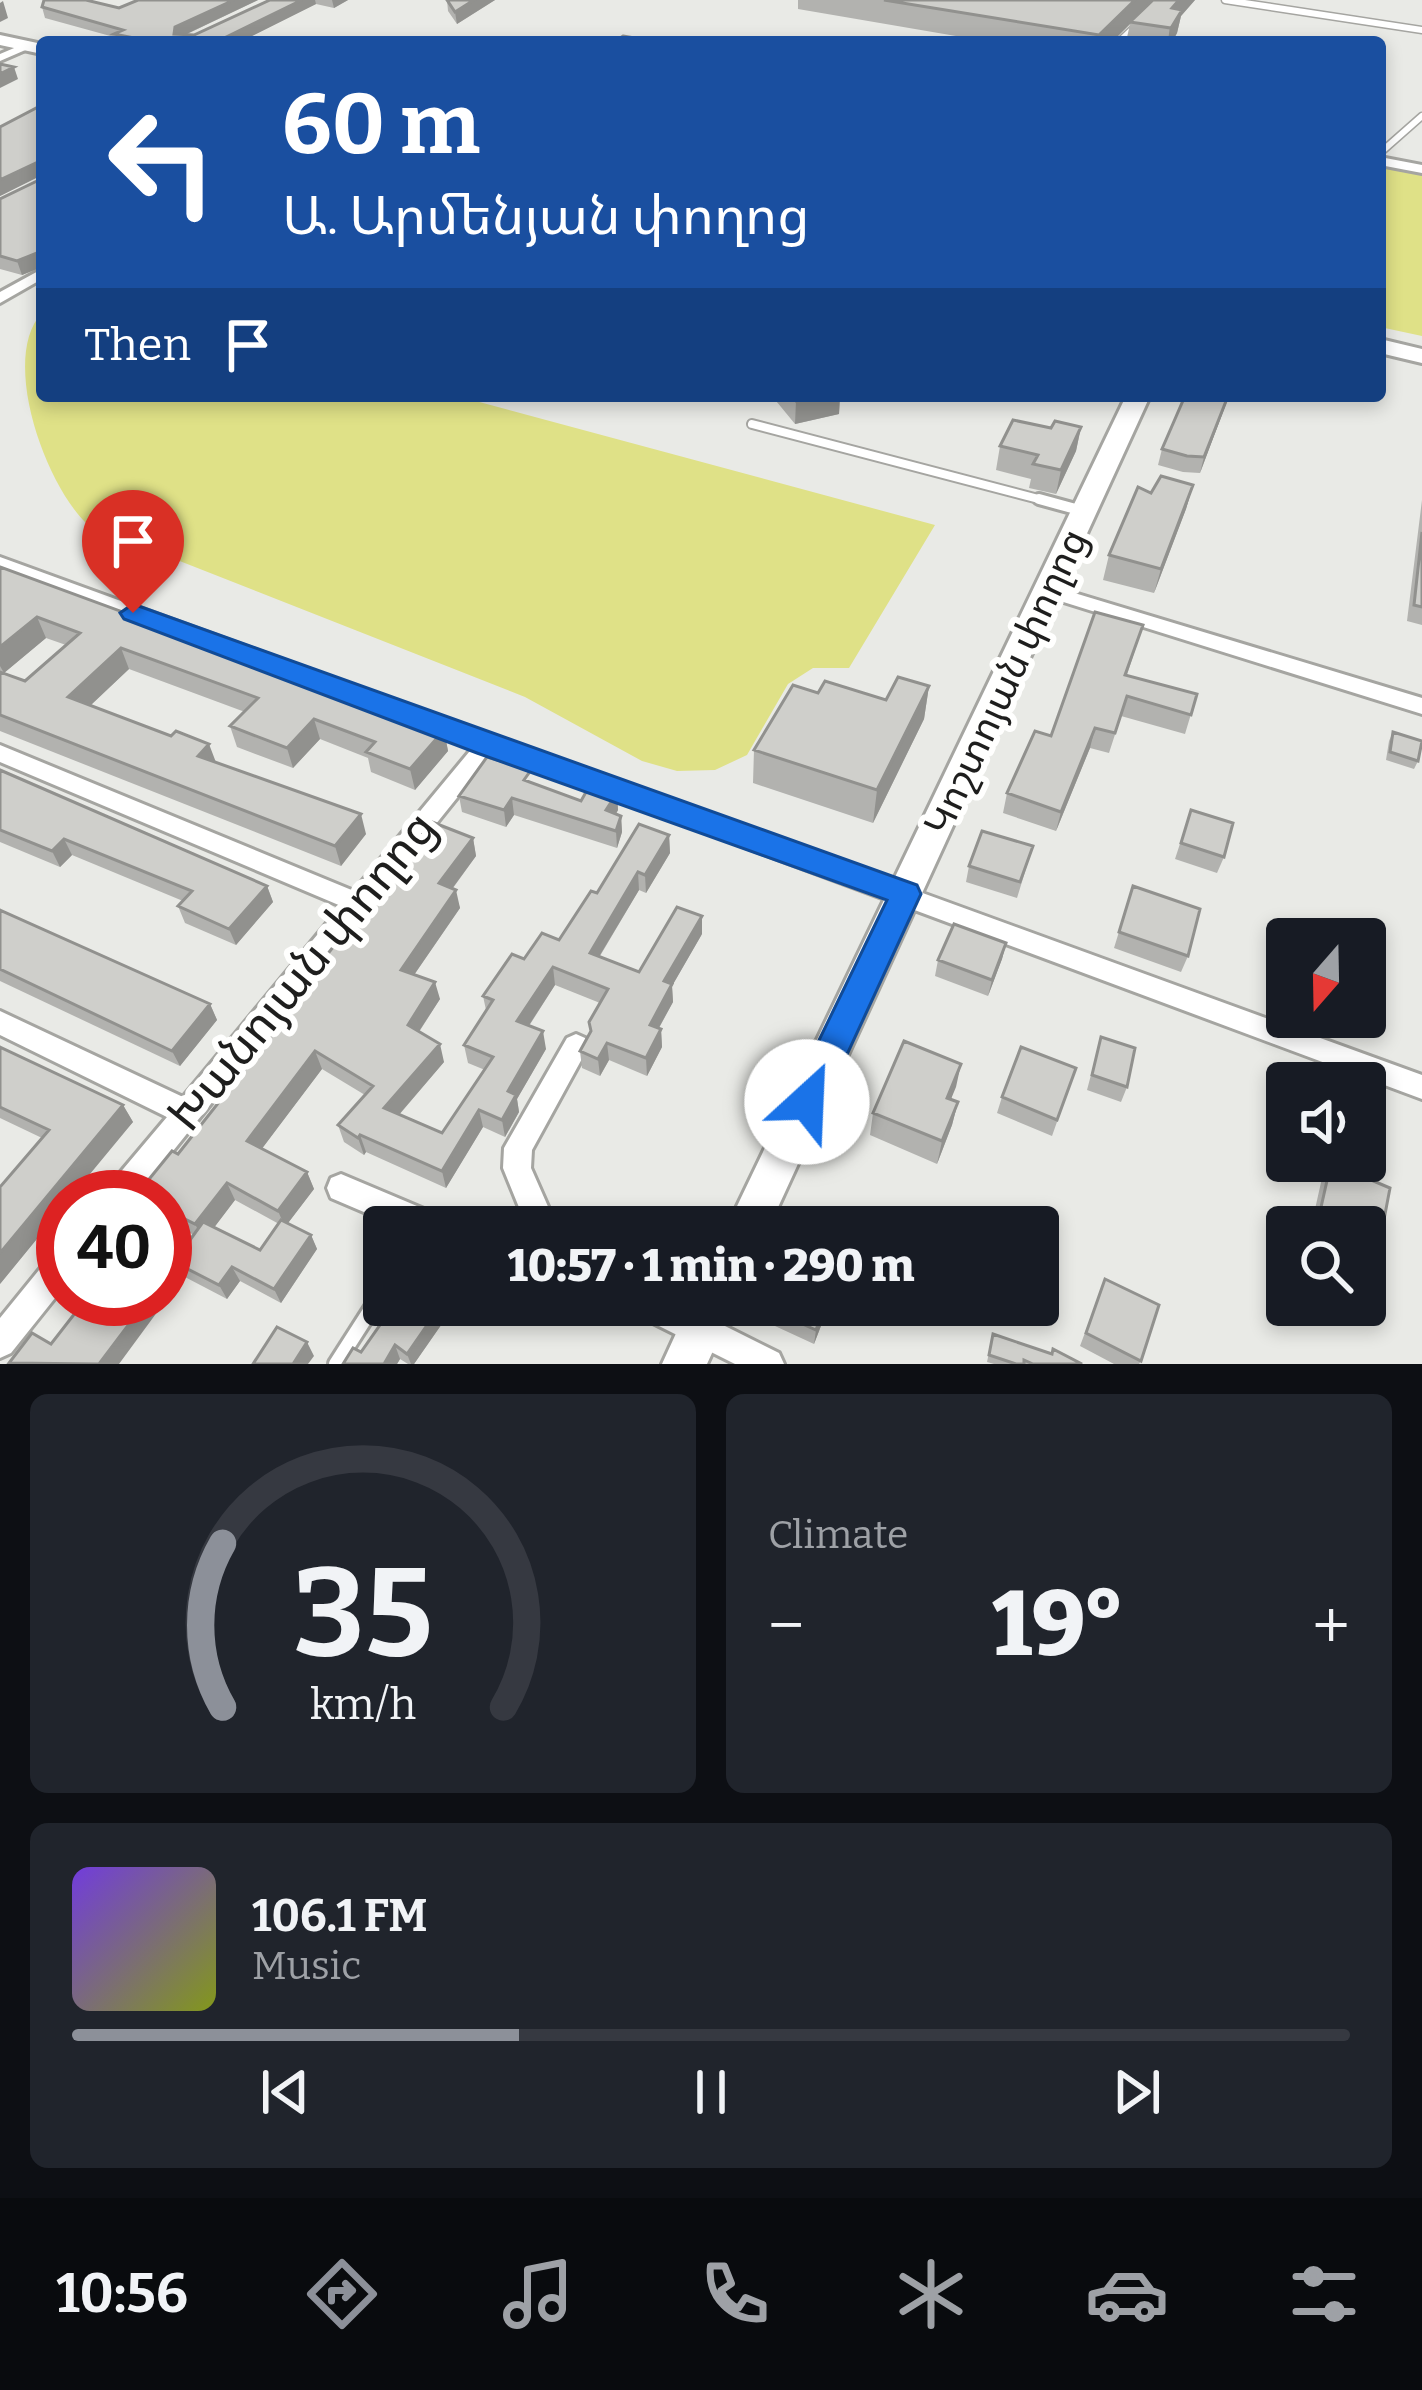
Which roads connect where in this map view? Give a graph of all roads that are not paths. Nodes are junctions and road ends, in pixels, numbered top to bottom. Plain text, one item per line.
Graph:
1 (1225, 0) edge
2 (1148, 14) edge
3 (1422, 30) edge
4 (1125, 36) edge
5 (0, 40) edge
6 (34, 47) edge
7 (0, 58) edge
8 (1422, 116) edge
9 (1386, 151) edge
10 (1386, 158) edge
11 (1419, 166) edge
12 (36, 276) edge
13 (0, 298) edge
14 (1386, 347) edge
15 (1422, 356) edge
16 (1135, 402) edge
17 (752, 424) dead end
18 (1086, 512) junction
19 (0, 563) edge
20 (1048, 591) junction
21 (1422, 706) edge
22 (487, 746) junction
23 (0, 753) edge
24 (905, 894) junction
25 (358, 903) junction
26 (0, 1022) edge
27 (576, 1046) edge
28 (1422, 1087) edge
29 (187, 1113) junction
30 (140, 1170) edge
31 (341, 1188) dead end
32 (382, 1206) edge
33 (533, 1206) edge
34 (758, 1206) edge
35 (36, 1297) edge
36 (363, 1322) edge
37 (698, 1333) edge
38 (0, 1342) edge
39 (336, 1364) edge
40 (768, 1364) edge

1 - 3 lane
2 - 4 lane
5 - 6 street
6 - 7 street
8 - 9 lane
10 - 11 street
12 - 13 street
14 - 15 street
16 - 18 street, Կոշտոյան փողոց
17 - 18 lane
18 - 20 street, Կոշտոյան փողոց
19 - 22 street
20 - 21 street
20 - 24 street, Կոշտոյան փողոց
22 - 24 street
22 - 25 street, Խանոյան փողոց
23 - 25 street
24 - 28 street
24 - 34 street, Կոշտոյան փողոց
25 - 29 street, Խանոյան փողոց
26 - 29 street
27 - 33 street
29 - 30 street, Խանոյան փողոց
31 - 32 street
35 - 38 street
36 - 39 lane
37 - 40 street

